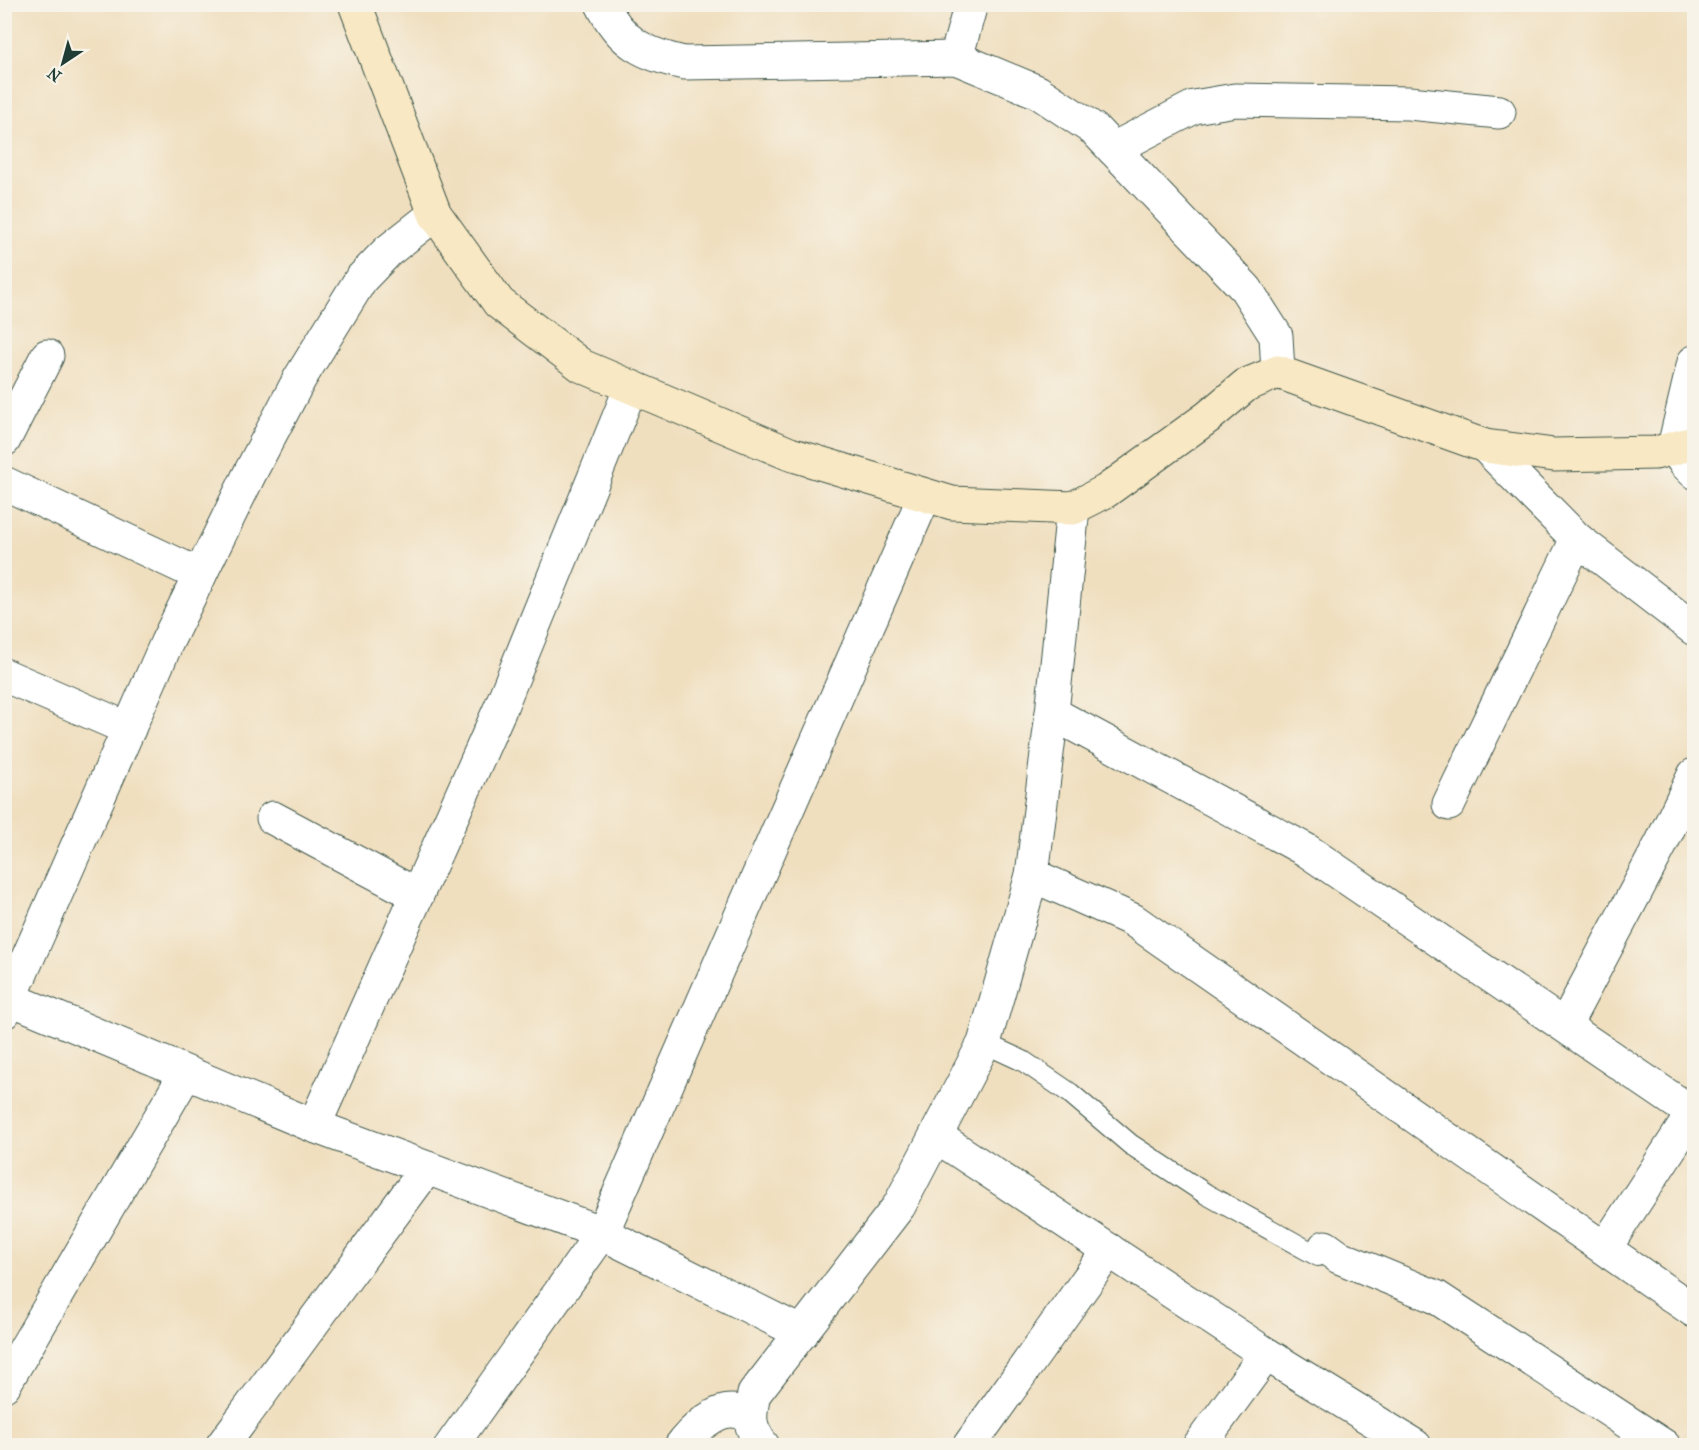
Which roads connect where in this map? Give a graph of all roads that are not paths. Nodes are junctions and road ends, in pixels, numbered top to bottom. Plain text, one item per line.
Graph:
1 (355, 4) edge
2 (602, 4) edge
3 (971, 4) edge
4 (956, 58) junction
5 (1499, 112) dead end
6 (1113, 149) junction
7 (435, 214) junction
8 (47, 356) dead end
9 (1695, 362) edge
10 (1278, 372) junction
11 (631, 387) junction
12 (4, 440) edge
13 (1485, 446) junction
14 (1688, 454) edge
15 (4, 483) edge
16 (925, 495) junction
17 (1073, 508) junction
18 (1577, 539) junction
19 (200, 574) junction
20 (1695, 629) edge
21 (4, 675) edge
22 (1052, 713) junction
23 (129, 729) junction
24 (1695, 775) edge
25 (1449, 804) dead end
26 (273, 818) dead end
27 (1032, 875) junction
28 (417, 896) junction
29 (7, 1002) edge
30 (1565, 1025) junction
31 (984, 1043) junction
32 (186, 1073) junction
33 (1694, 1113) edge
34 (314, 1126) junction
35 (936, 1136) junction
36 (427, 1168) junction
37 (602, 1233) junction
38 (1605, 1248) junction
39 (1109, 1250) junction
40 (1322, 1252) joint
41 (1695, 1311) edge
42 (802, 1333) junction
43 (1266, 1354) junction
44 (4, 1385) edge
45 (750, 1413) junction
46 (222, 1446) edge
47 (451, 1446) edge
48 (681, 1446) edge
49 (763, 1446) edge
50 (969, 1446) edge
51 (1199, 1446) edge
52 (1415, 1446) edge
53 (1664, 1446) edge

1 - 7 main road
2 - 4 street
3 - 4 street
4 - 6 street
5 - 6 street
6 - 10 street
7 - 11 main road
7 - 19 street
8 - 12 street
9 - 14 street
10 - 13 main road
10 - 17 main road
11 - 16 main road
11 - 28 street
13 - 14 main road
13 - 18 street
15 - 19 street
16 - 17 main road
16 - 37 street
17 - 22 street
18 - 20 street
18 - 25 street
19 - 23 street
21 - 23 street
22 - 27 street
22 - 30 street
23 - 29 street
24 - 30 street
26 - 28 street
27 - 31 street
27 - 38 street
28 - 34 street
29 - 32 street
30 - 33 street
31 - 35 street
31 - 40 lane
32 - 34 street
32 - 44 street
33 - 38 street
34 - 36 street
35 - 39 street
35 - 42 street
36 - 37 street
36 - 46 street
37 - 42 street
37 - 47 street
38 - 41 street
39 - 43 street
39 - 50 street
40 - 53 street
42 - 45 street
43 - 51 street
43 - 52 street
45 - 48 street
45 - 49 street

